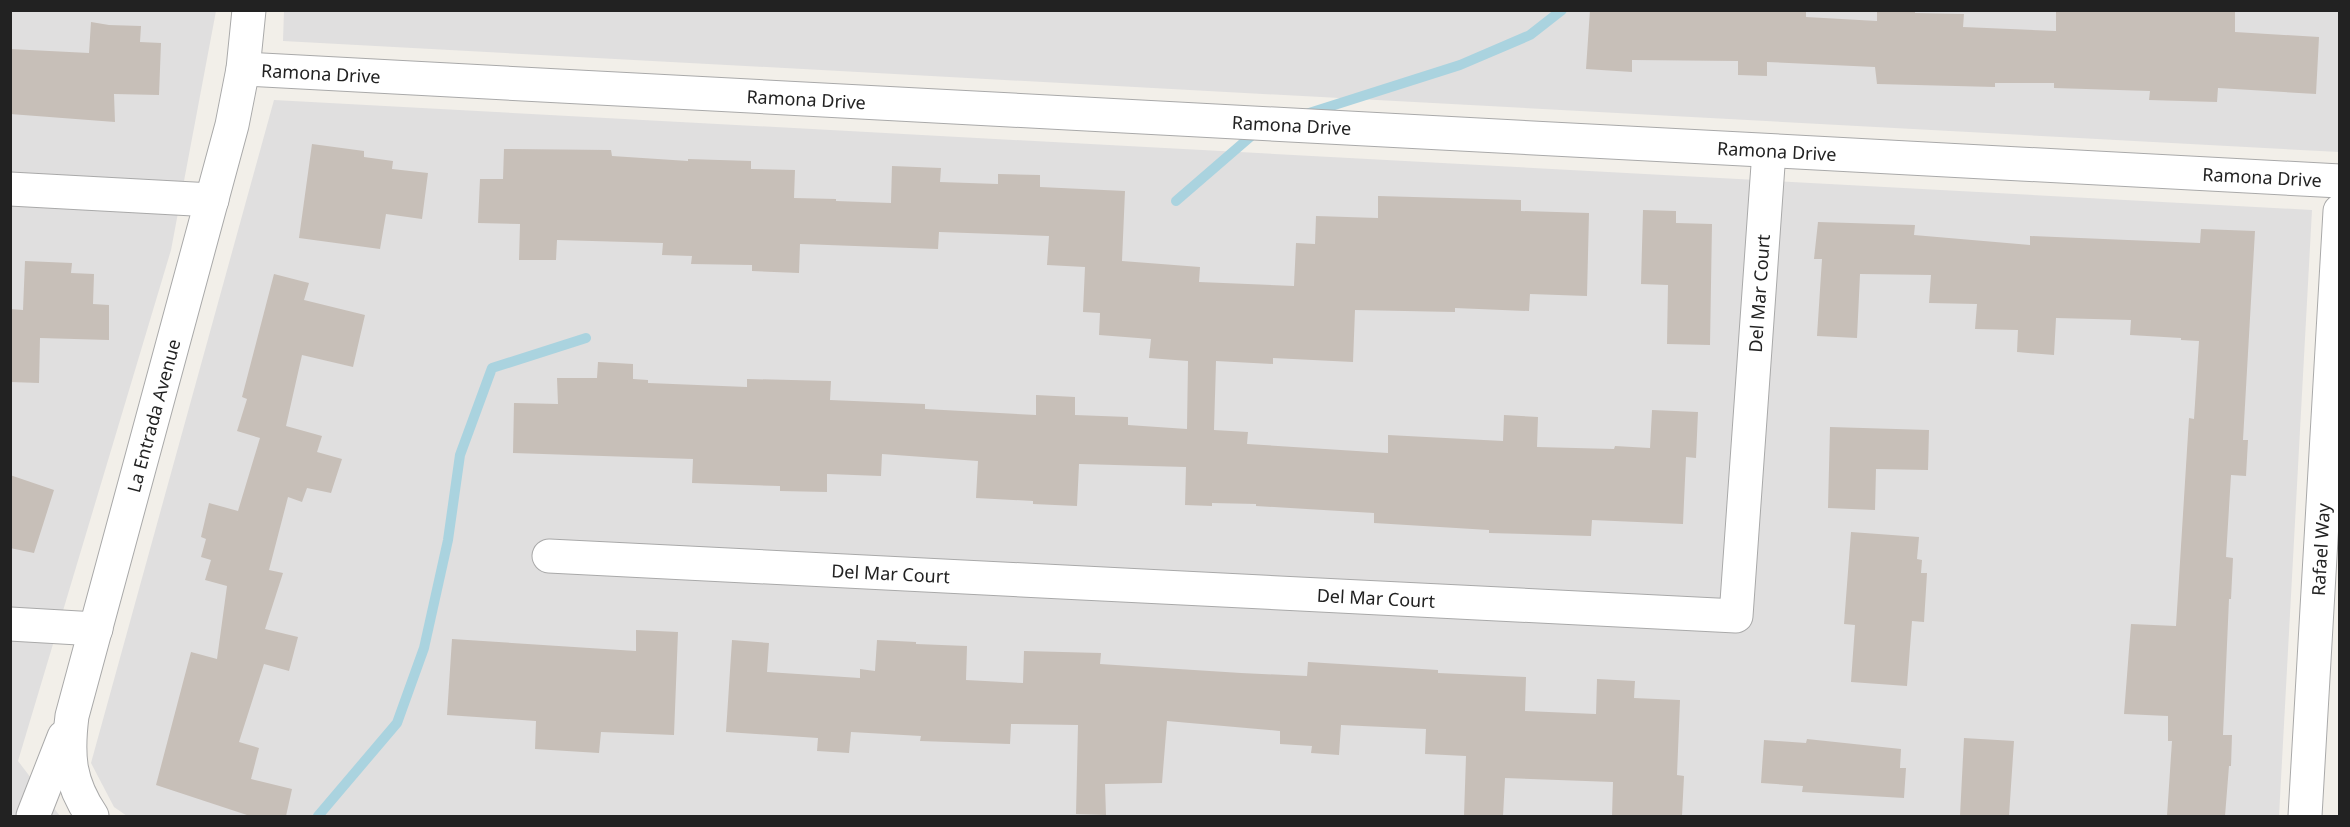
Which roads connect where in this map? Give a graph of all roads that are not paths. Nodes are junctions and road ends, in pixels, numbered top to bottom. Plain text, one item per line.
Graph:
1 (249, 10) edge
2 (243, 69) junction
3 (1769, 151) junction
4 (2340, 181) edge
5 (10, 189) edge
6 (212, 200) junction
7 (2340, 211) edge
8 (549, 556) dead end
9 (10, 624) edge
10 (96, 629) junction
11 (72, 716) junction
12 (33, 816) edge
13 (92, 816) edge
14 (2305, 816) edge

1 - 2 street, La Entrada Avenue
2 - 3 street, Ramona Drive
2 - 6 street, La Entrada Avenue
3 - 4 street, Ramona Drive
3 - 8 street, Del Mar Court
5 - 6 street
6 - 10 street, La Entrada Avenue
7 - 14 street, Rafael Way
9 - 10 street
10 - 11 street, La Entrada Avenue
11 - 12 street
11 - 13 street, La Entrada Avenue

